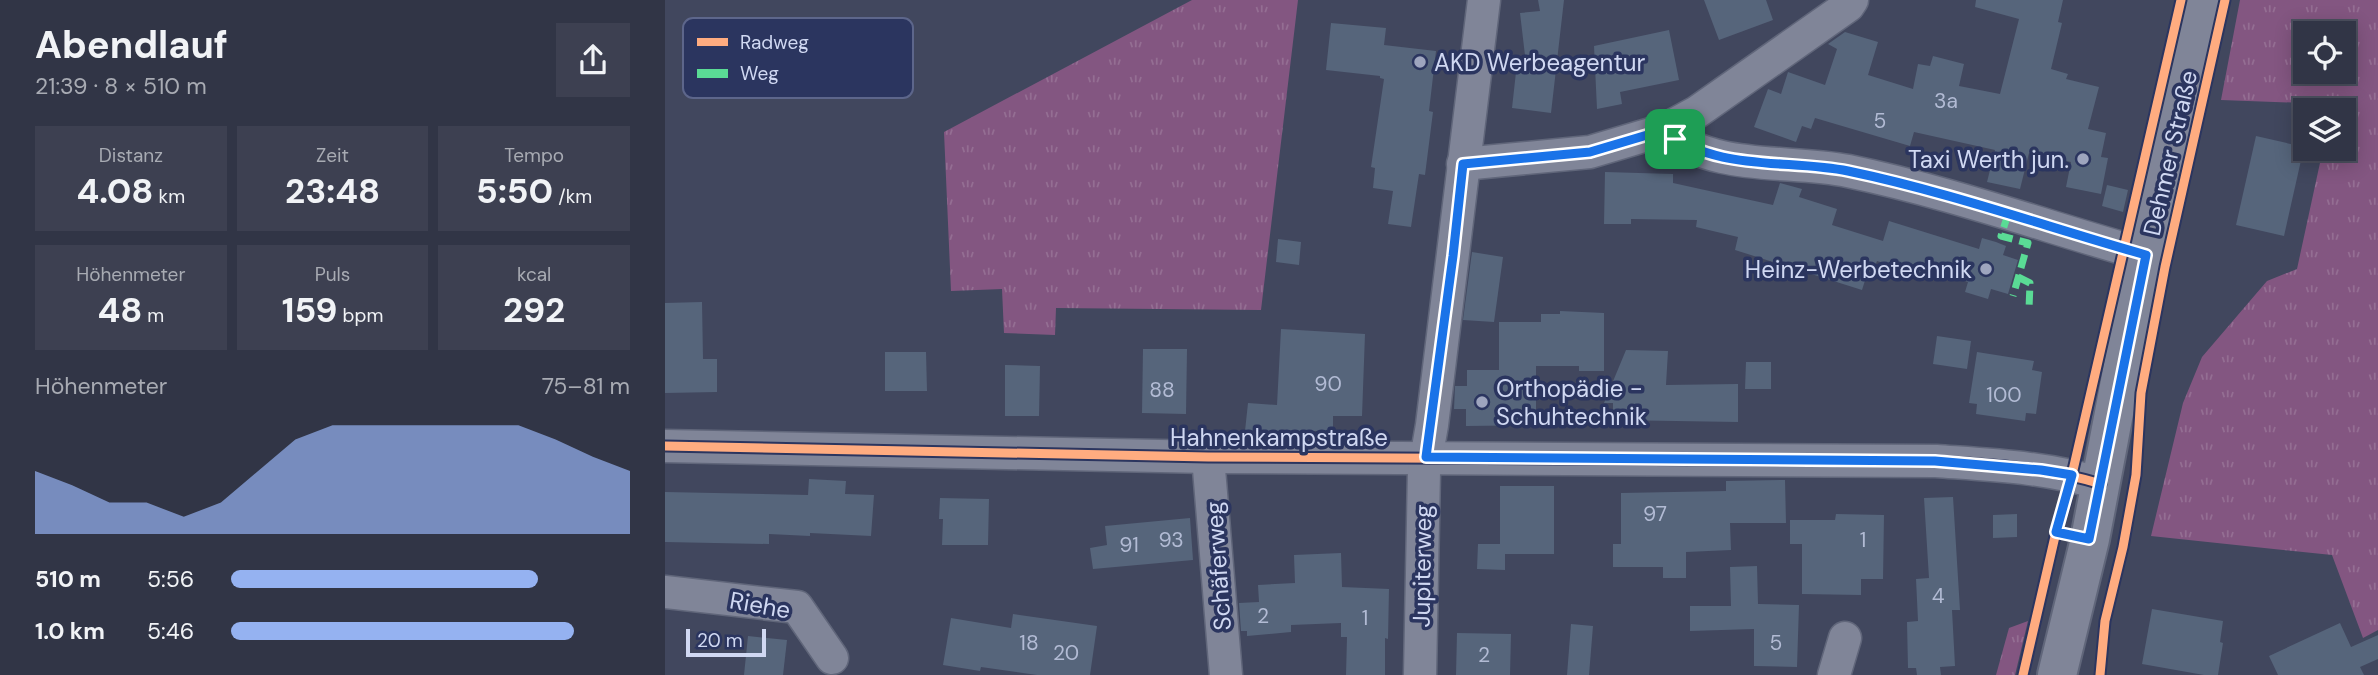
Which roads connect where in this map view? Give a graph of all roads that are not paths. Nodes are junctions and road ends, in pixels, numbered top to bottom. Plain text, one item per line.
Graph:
1 (1484, 0) edge
2 (1852, 0) edge
3 (2205, 0) edge
4 (1664, 130) junction
5 (1463, 164) junction
6 (2146, 255) junction
7 (665, 446) edge
8 (1208, 457) junction
9 (1426, 457) junction
10 (2101, 484) junction
11 (665, 592) edge
12 (1845, 638) dead end
13 (832, 658) dead end
14 (1226, 675) edge
15 (1420, 675) edge
16 (1834, 675) edge
17 (2057, 675) edge

1 - 5 street, Jupiterweg
2 - 4 street
3 - 6 street, Dehmer Straße
4 - 5 street
4 - 6 street
5 - 9 street, Jupiterweg
6 - 10 street, Dehmer Straße
7 - 8 street, Hahnenkampstraße
8 - 9 street, Hahnenkampstraße
8 - 14 street, Schäferweg
9 - 10 street, Hahnenkampstraße
9 - 15 street, Jupiterweg
10 - 17 street, Dehmer Straße
11 - 13 street, Riehe
12 - 16 street

